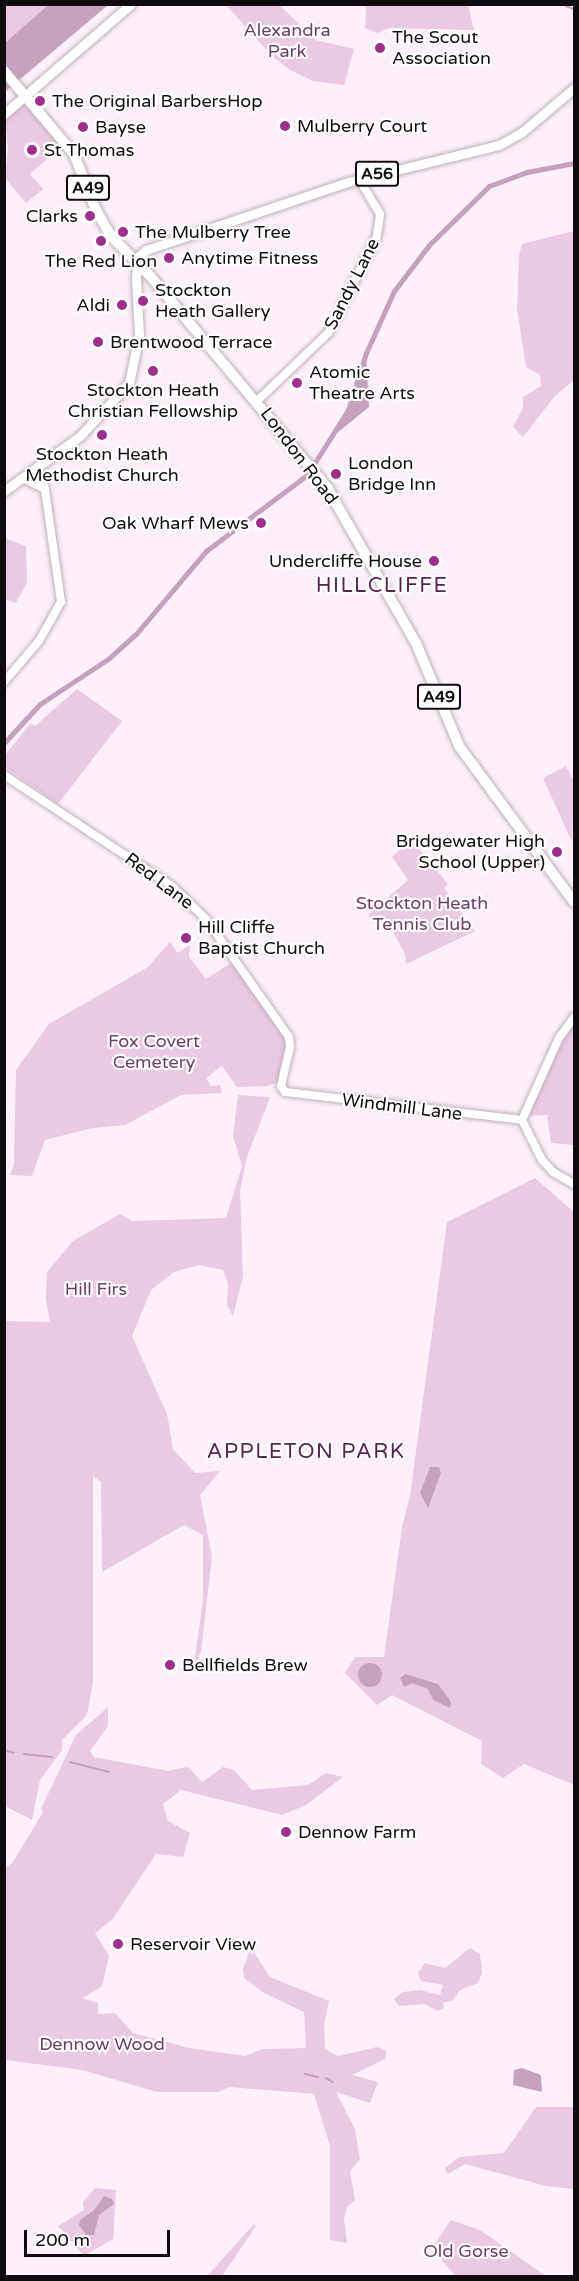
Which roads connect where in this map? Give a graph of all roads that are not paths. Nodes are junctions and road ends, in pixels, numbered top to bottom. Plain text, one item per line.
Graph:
1 (131, 4) edge
2 (4, 71) edge
3 (574, 88) edge
4 (27, 96) junction
5 (4, 114) edge
6 (359, 179) junction
7 (138, 262) junction
8 (257, 401) junction
9 (38, 468) junction
10 (25, 479) junction
11 (45, 489) junction
12 (5, 490) edge
13 (4, 682) edge
14 (4, 775) edge
15 (574, 902) edge
16 (574, 1017) edge
17 (283, 1090) joint
18 (522, 1120) junction
19 (574, 1184) edge

1 - 4 main road
2 - 4 highway, A49
3 - 6 main road, A56
4 - 5 main road
4 - 7 highway, London Road / A49
6 - 7 main road, A56
6 - 8 street, Sandy Lane
7 - 8 highway, London Road / A49
7 - 9 main road
8 - 15 highway, London Road / A49
9 - 10 main road
9 - 11 street
10 - 11 street
10 - 12 main road
11 - 13 street
14 - 17 street, Red Lane
16 - 18 street
17 - 18 street, Windmill Lane
18 - 19 street

